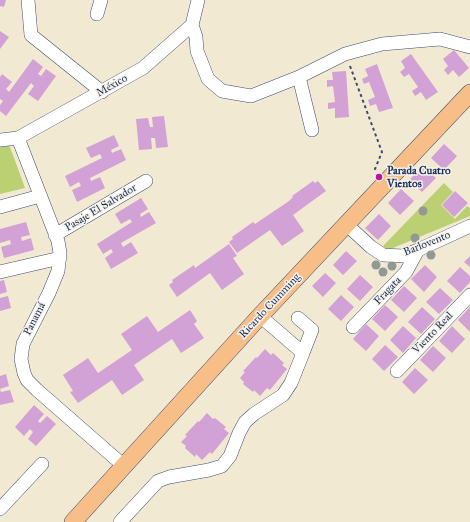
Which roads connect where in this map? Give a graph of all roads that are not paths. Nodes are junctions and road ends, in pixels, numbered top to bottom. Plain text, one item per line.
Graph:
1 (28, 0) edge
2 (101, 0) edge
3 (198, 0) edge
4 (97, 14) dead end
5 (192, 25) junction
6 (470, 47) edge
7 (299, 77) junction
8 (102, 92) junction
9 (470, 93) edge
10 (312, 130) dead end
11 (18, 138) junction
12 (0, 140) edge
13 (146, 180) dead end
14 (40, 196) junction
15 (0, 207) edge
16 (346, 224) junction
17 (470, 226) edge
18 (56, 235) junction
19 (418, 250) junction
20 (60, 258) junction
21 (0, 272) edge
22 (470, 295) edge
23 (260, 316) junction
24 (298, 318) dead end
25 (353, 327) dead end
26 (303, 353) junction
27 (397, 371) dead end
28 (42, 464) dead end
29 (124, 466) junction
30 (0, 509) edge
31 (74, 522) edge
32 (120, 522) edge

1 - 8 street
2 - 4 street
3 - 5 street
5 - 7 street
5 - 8 street, México
6 - 7 street
7 - 10 street
8 - 11 street, México
9 - 16 main road, Ricardo Cumming
11 - 12 street, México
11 - 14 street, Panamá
13 - 18 street, Pasaje El Salvador
14 - 15 street
14 - 18 street, Panamá
16 - 19 street, Barlovento
16 - 23 main road, Ricardo Cumming
17 - 19 street, Barlovento
18 - 20 street, Panamá
19 - 25 street, Fragata
20 - 21 street
20 - 29 street, Panamá
22 - 27 street, Viento Real
23 - 26 street
23 - 29 main road, Ricardo Cumming
24 - 26 street
26 - 32 street
28 - 30 street
29 - 31 main road, Ricardo Cumming

